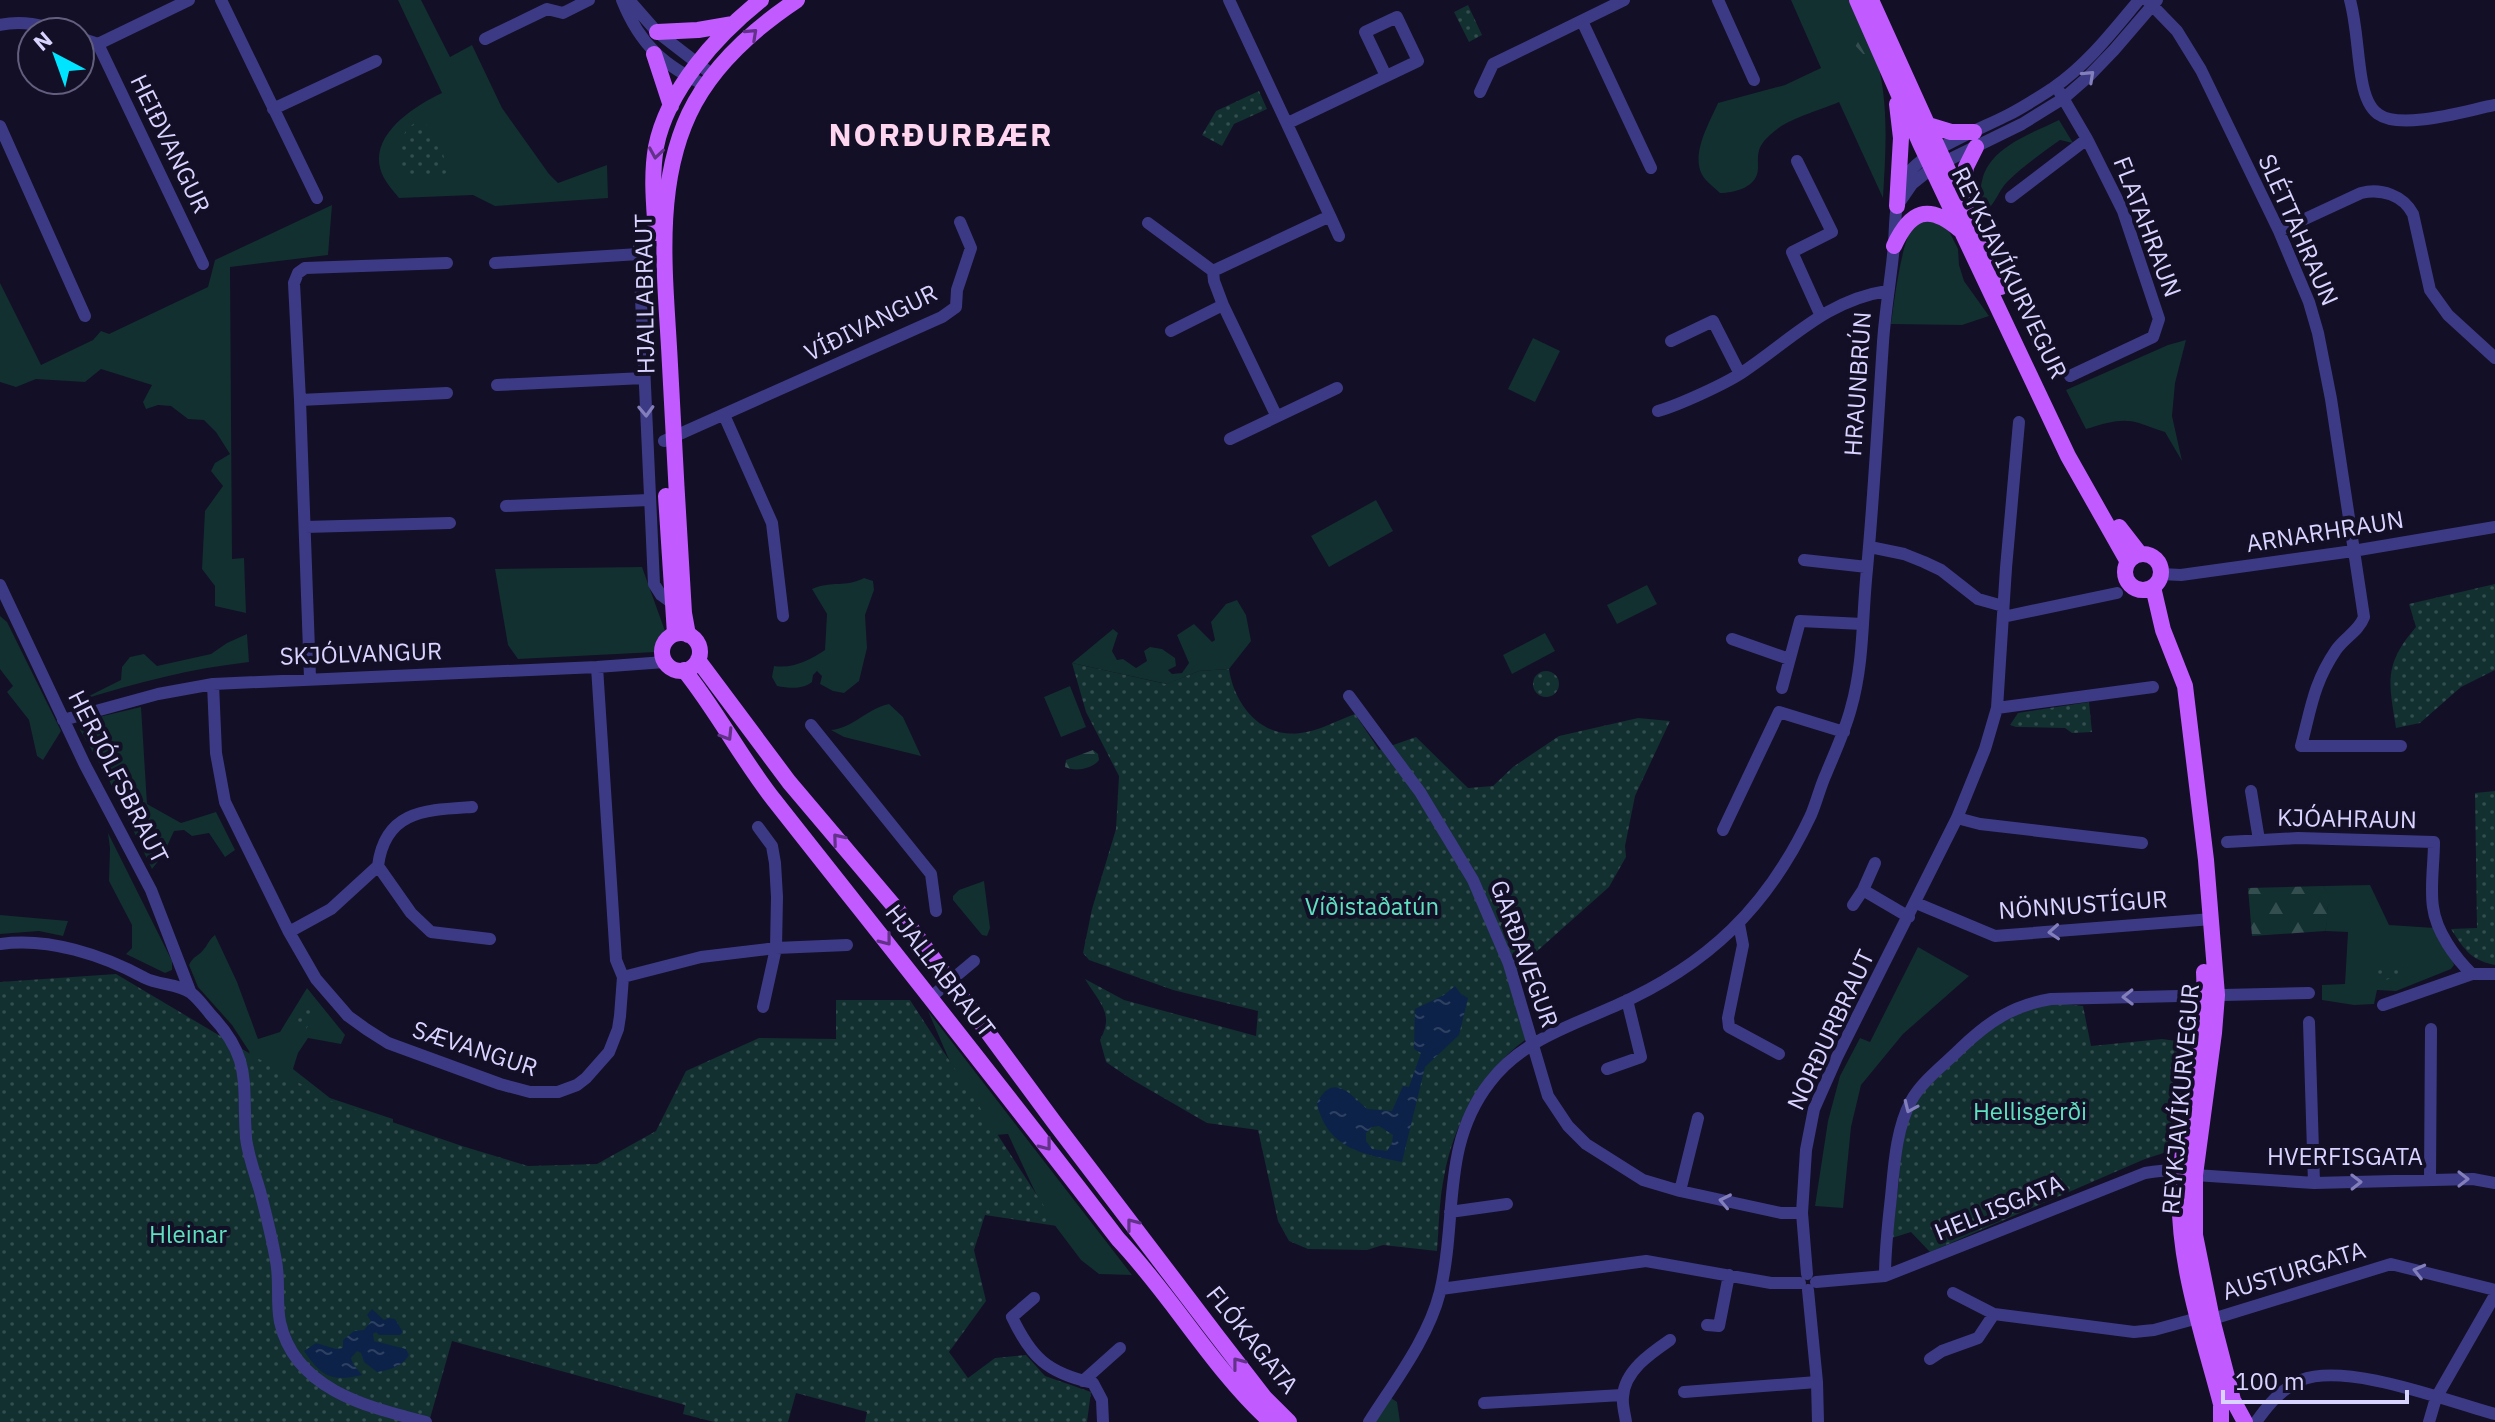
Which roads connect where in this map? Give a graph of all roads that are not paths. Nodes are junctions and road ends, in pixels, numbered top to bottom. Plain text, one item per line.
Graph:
1 (189, 0) edge
2 (221, 0) edge
3 (589, 0) edge
4 (622, 0) edge
5 (629, 0) edge
6 (761, 0) edge
7 (797, 0) edge
8 (1229, 0) edge
9 (1624, 0) edge
10 (1718, 0) edge
11 (1857, 0) edge
12 (1871, 0) edge
13 (2139, 0) edge
14 (2350, 0) edge
15 (2152, 2) edge
16 (1582, 21) junction
17 (734, 23) junction
18 (657, 32) junction
19 (485, 39) dead end
20 (98, 44) joint
21 (654, 54) junction
22 (376, 61) dead end
23 (693, 71) junction
24 (1386, 76) junction
25 (1893, 79) junction
26 (1754, 80) dead end
27 (711, 81) junction
28 (2056, 86) junction
29 (1480, 92) dead end
30 (2064, 98) junction
31 (2495, 105) edge
32 (671, 106) junction
33 (273, 109) junction
34 (1288, 123) junction
35 (1928, 125) junction
36 (0, 126) edge
37 (2087, 139) junction
38 (1975, 140) junction
39 (1935, 159) junction
40 (1797, 161) dead end
41 (1651, 168) dead end
42 (2011, 197) dead end
43 (317, 198) dead end
44 (1962, 201) junction
45 (1897, 206) junction
46 (1330, 216) junction
47 (960, 222) dead end
48 (1148, 223) dead end
49 (656, 229) junction
50 (2279, 231) junction
51 (1963, 232) junction
52 (1339, 236) dead end
53 (1894, 246) junction
54 (639, 254) junction
55 (447, 263) dead end
56 (495, 263) dead end
57 (203, 264) dead end
58 (1213, 271) junction
59 (1887, 291) junction
60 (1223, 305) junction
61 (1820, 314) junction
62 (85, 316) dead end
63 (1171, 331) dead end
64 (1671, 341) dead end
65 (2495, 358) edge
66 (1740, 374) junction
67 (2070, 376) dead end
68 (644, 378) junction
69 (497, 385) dead end
70 (1337, 388) dead end
71 (447, 393) dead end
72 (300, 400) junction
73 (1658, 411) dead end
74 (724, 415) junction
75 (1276, 415) junction
76 (2019, 422) dead end
77 (1230, 439) dead end
78 (669, 440) junction
79 (649, 500) junction
80 (506, 506) dead end
81 (450, 523) dead end
82 (305, 527) junction
83 (2495, 527) edge
84 (1870, 547) junction
85 (2353, 551) junction
86 (2134, 558) junction
87 (1804, 560) dead end
88 (1867, 567) junction
89 (2152, 584) junction
90 (1, 593) edge
91 (2117, 593) dead end
92 (672, 603) junction
93 (2003, 612) junction
94 (783, 616) dead end
95 (1863, 624) junction
96 (681, 634) junction
97 (1732, 639) dead end
98 (1789, 659) junction
99 (698, 660) junction
100 (665, 662) junction
101 (597, 667) junction
102 (684, 670) junction
103 (310, 678) junction
104 (213, 684) junction
105 (2153, 687) dead end
106 (1782, 688) dead end
107 (1349, 696) dead end
108 (1997, 708) junction
109 (63, 720) junction
110 (811, 725) dead end
111 (1844, 732) junction
112 (2401, 746) dead end
113 (2251, 791) dead end
114 (472, 807) dead end
115 (1957, 818) junction
116 (758, 827) dead end
117 (1723, 830) dead end
118 (2259, 840) junction
119 (2227, 842) dead end
120 (2142, 843) dead end
121 (1875, 863) dead end
122 (378, 866) junction
123 (1863, 890) junction
124 (1916, 903) junction
125 (1853, 905) dead end
126 (936, 911) dead end
127 (1909, 917) junction
128 (2206, 919) junction
129 (1739, 924) junction
130 (289, 932) junction
131 (490, 939) dead end
132 (0, 944) edge
133 (847, 945) dead end
134 (776, 948) junction
135 (974, 961) dead end
136 (2472, 974) junction
137 (2495, 974) edge
138 (623, 977) junction
139 (950, 980) junction
140 (190, 991) junction
141 (2309, 993) dead end
142 (2211, 995) junction
143 (931, 997) junction
144 (1627, 1000) junction
145 (2383, 1005) dead end
146 (763, 1007) dead end
147 (2309, 1022) dead end
148 (2431, 1029) dead end
149 (1534, 1043) junction
150 (1779, 1054) dead end
151 (1607, 1069) dead end
152 (1698, 1118) dead end
153 (2188, 1172) junction
154 (2430, 1180) junction
155 (2314, 1183) junction
156 (2495, 1183) edge
157 (1680, 1191) junction
158 (1507, 1204) dead end
159 (1450, 1212) junction
160 (1802, 1213) junction
161 (1729, 1275) junction
162 (1885, 1276) junction
163 (1808, 1282) junction
164 (1441, 1289) junction
165 (1172, 1291) junction
166 (2495, 1292) edge
167 (1953, 1293) dead end
168 (1034, 1298) dead end
169 (1994, 1314) junction
170 (2203, 1320) junction
171 (1718, 1329) dead end
172 (1670, 1340) dead end
173 (1120, 1348) dead end
174 (1930, 1359) dead end
175 (1083, 1381) junction
176 (1817, 1382) junction
177 (1684, 1392) dead end
178 (1622, 1395) junction
179 (2436, 1398) junction
180 (1484, 1403) dead end
181 (2495, 1414) edge
182 (426, 1422) edge
183 (1103, 1422) edge
184 (1271, 1422) edge
185 (1289, 1422) edge
186 (1369, 1422) edge
187 (1626, 1422) edge
188 (1818, 1422) edge
189 (2221, 1422) edge
190 (2245, 1422) edge
191 (2256, 1422) edge
192 (2429, 1422) edge

1 - 20 street
2 - 33 street
3 - 19 street
4 - 21 street
5 - 18 street
6 - 17 main road, HJALLABRAUT
27 -> 7 main road, HJALLABRAUT
8 - 34 street
9 - 16 street
10 - 26 street
11 - 25 main road, REYKJAVÍKURVEGUR
12 - 35 main road, REYKJAVÍKURVEGUR
13 - 28 street
14 - 31 street
30 -> 15 street
15 - 50 street, SLÉTTAHRAUN
16 - 29 street
16 - 41 street
17 - 18 main road
17 - 23 main road, HJALLABRAUT
18 - 23 street
20 - 57 street, HEIÐVANGUR
21 - 23 street
21 - 32 main road
22 - 33 street
23 - 27 street
23 - 32 main road, HJALLABRAUT
24 - 24 street
24 - 34 street
25 - 39 main road, REYKJAVÍKURVEGUR
25 - 45 main road
27 - 78 main road, HJALLABRAUT
28 - 30 street, FLATAHRAUN
28 - 38 street
30 - 37 street, FLATAHRAUN
30 - 38 street
32 -> 49 main road, HJALLABRAUT
33 - 43 street
34 - 46 street
35 - 38 main road
35 - 39 main road, REYKJAVÍKURVEGUR
36 - 62 street
37 - 42 street, FLATAHRAUN
37 - 67 street, FLATAHRAUN
38 - 39 street
38 - 44 main road
39 - 44 main road, REYKJAVÍKURVEGUR
39 - 45 street
39 - 51 main road, REYKJAVÍKURVEGUR
40 - 61 street
44 - 86 main road, REYKJAVÍKURVEGUR
45 - 53 street, HRAUNBRÚN
46 - 52 street
46 - 58 street
47 - 74 street, VÍÐIVANGUR
48 - 58 street
49 - 54 street, HJALLABRAUT
49 - 78 main road, HJALLABRAUT
50 - 65 street
50 - 85 street, SLÉTTAHRAUN
51 - 53 main road
51 - 86 main road, REYKJAVÍKURVEGUR
53 - 59 street, HRAUNBRÚN
54 - 56 street, HJALLABRAUT
54 - 68 street, HJALLABRAUT
55 - 72 street
58 - 60 street
59 - 61 street
59 - 84 street, HRAUNBRÚN
60 - 63 street
60 - 75 street
61 - 66 street
64 - 66 street
66 - 73 street
68 - 69 street, HJALLABRAUT
68 -> 79 street, HJALLABRAUT
70 - 75 street
71 - 72 street
72 - 82 street
74 - 78 street, VÍÐIVANGUR
74 - 94 street
75 - 77 street
76 - 93 street, NORÐURBRAUT
78 - 92 main road, HJALLABRAUT
78 - 96 main road, HJALLABRAUT
79 - 80 street
79 - 92 street, HJALLABRAUT
81 - 82 street
82 - 103 street
83 - 85 street, ARNARHRAUN
84 - 88 street, HRAUNBRÚN
84 - 93 street
85 - 89 street, ARNARHRAUN
85 - 112 street, SLÉTTAHRAUN
86 - 89 main road
86 - 89 main road
87 - 88 street
88 - 95 street, HRAUNBRÚN
89 - 128 main road, REYKJAVÍKURVEGUR
90 - 109 street, HERJÓLFSBRAUT
91 - 93 street
92 - 96 main road, HJALLABRAUT
93 - 108 street, NORÐURBRAUT
95 - 98 street
95 - 111 street, HRAUNBRÚN
96 - 99 main road
96 - 100 main road
97 - 98 street
98 - 106 street
99 - 102 main road
139 -> 99 main road, HJALLABRAUT
100 - 101 street, SKJÓLVANGUR
100 - 102 main road
101 - 103 street, SKJÓLVANGUR
101 - 138 street, SÆVANGUR
102 -> 143 main road, HJALLABRAUT
103 - 104 street, SKJÓLVANGUR
104 - 109 street, SKJÓLVANGUR
104 - 130 street, SÆVANGUR
105 - 108 street
107 - 149 street, GARÐAVEGUR
108 - 115 street, NORÐURBRAUT
109 - 140 street, HERJÓLFSBRAUT
110 - 126 street
111 - 117 street
111 - 129 street, HRAUNBRÚN
113 - 118 street, KJÓAHRAUN
114 - 122 street
115 - 120 street
115 - 124 street, NORÐURBRAUT
116 - 134 street
118 - 119 street, KJÓAHRAUN
118 - 136 street, KJÓAHRAUN
121 - 123 street
122 - 130 street
122 - 131 street
123 - 125 street
123 - 127 street
124 - 127 street, NORÐURBRAUT
128 -> 124 street, NÖNNUSTÍGUR
127 - 160 street, NORÐURBRAUT
128 - 142 main road, REYKJAVÍKURVEGUR
129 - 144 street, HRAUNBRÚN
129 - 150 street
130 - 138 street, SÆVANGUR
132 - 140 street
133 - 134 street
134 - 138 street
134 - 146 street
135 - 139 street
136 - 137 street
136 - 145 street
139 - 143 street
165 -> 139 main road, HJALLABRAUT
140 - 182 street
141 - 142 street
142 - 153 main road, REYKJAVÍKURVEGUR
142 -> 162 street
143 -> 165 main road, HJALLABRAUT
144 - 149 street, HRAUNBRÚN
144 - 151 street
147 - 155 street
148 - 154 street
149 - 157 street, GARÐAVEGUR
149 - 159 street, HRAUNBRÚN
152 - 157 street
153 - 155 street, HVERFISGATA
153 - 162 street, HELLISGATA
153 - 170 main road, REYKJAVÍKURVEGUR
155 -> 154 street, HVERFISGATA
154 -> 156 street, HVERFISGATA
160 -> 157 street, GARÐAVEGUR
158 - 159 street
159 - 164 street, HRAUNBRÚN
160 - 163 street, NORÐURBRAUT
161 - 163 street, HELLISGATA
161 - 164 street, HELLISGATA
161 - 171 street
162 - 163 street, HELLISGATA
163 - 176 street, NORÐURBRAUT
164 - 186 street, HRAUNBRÚN
165 - 184 main road, FLÓKAGATA
185 -> 165 main road, FLÓKAGATA
166 -> 170 street, AUSTURGATA
166 - 179 street
167 - 169 street, AUSTURGATA
168 - 175 street
169 - 170 street, AUSTURGATA
169 - 174 street
170 - 189 main road, REYKJAVÍKURVEGUR
170 - 190 main road, REYKJAVÍKURVEGUR
172 - 178 street
173 - 175 street
175 - 183 street
176 - 177 street
176 - 188 street, NORÐURBRAUT
178 - 180 street
178 - 187 street
179 - 181 street
179 - 191 street
179 - 192 street

